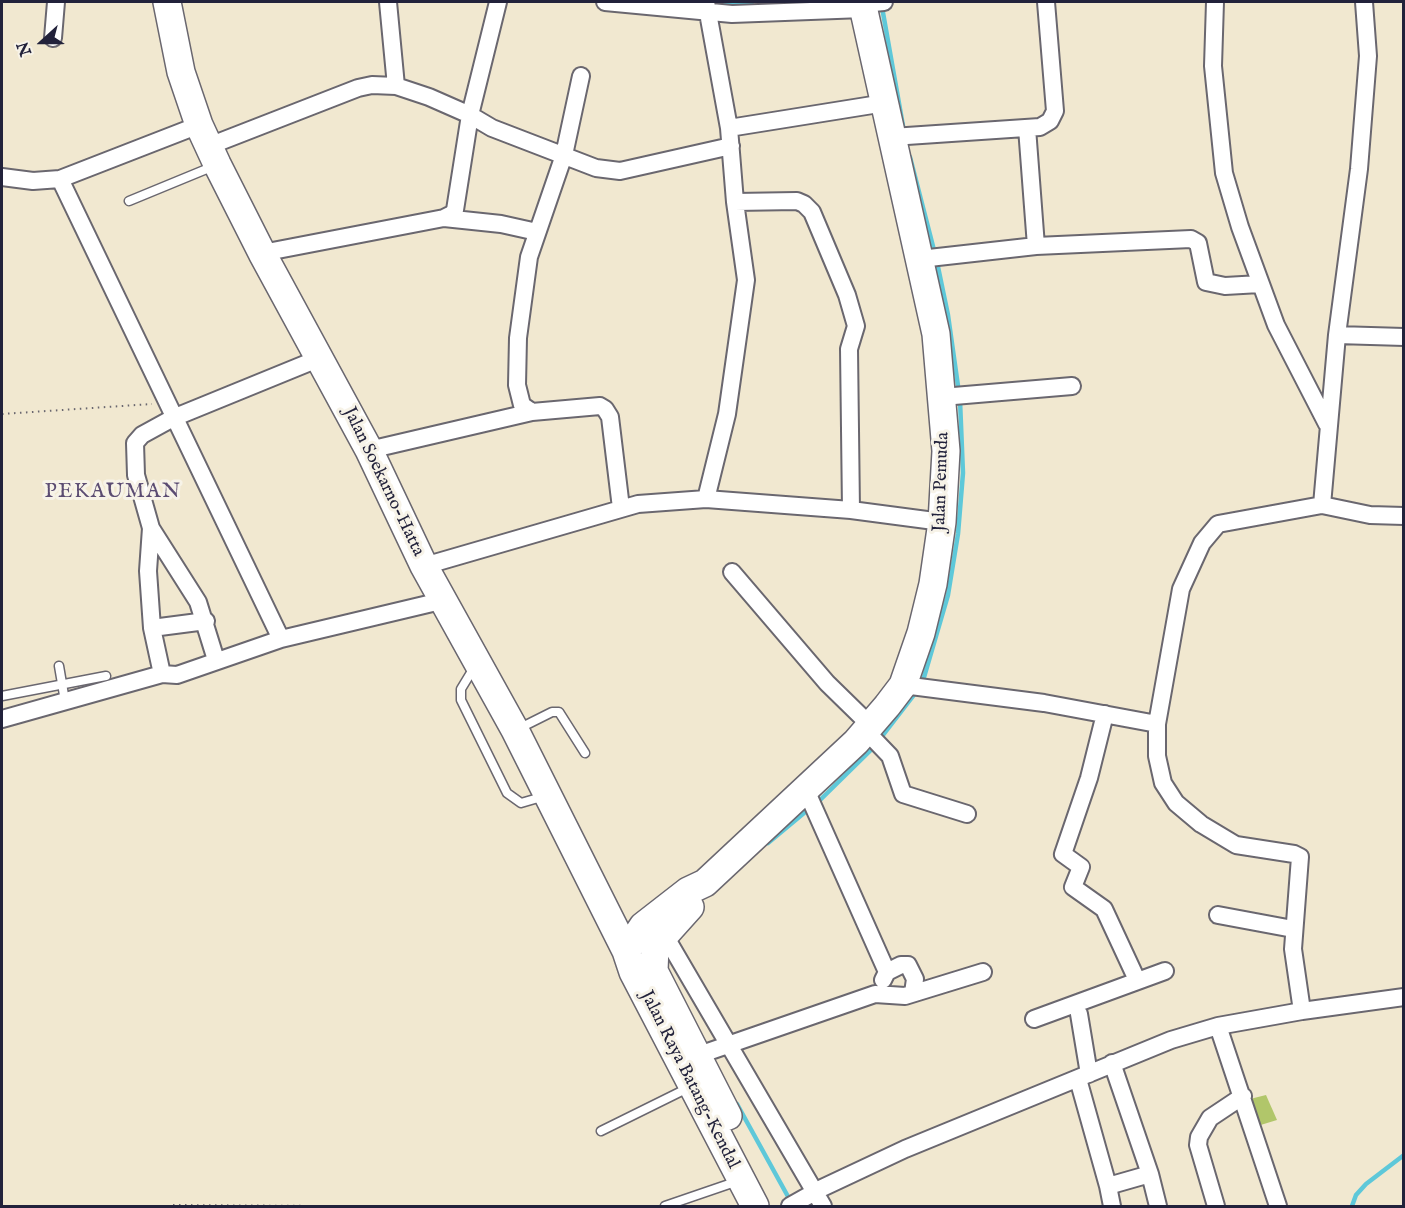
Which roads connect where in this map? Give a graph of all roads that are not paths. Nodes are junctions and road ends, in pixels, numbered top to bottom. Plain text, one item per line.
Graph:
1 (56, 2) edge
2 (167, 2) edge
3 (388, 2) edge
4 (498, 2) edge
5 (605, 2) edge
6 (1046, 2) edge
7 (1215, 2) edge
8 (1364, 2) edge
9 (869, 4) edge
10 (706, 6) edge
11 (53, 38) dead end
12 (581, 76) dead end
13 (396, 86) junction
14 (885, 103) junction
15 (470, 114) junction
16 (729, 128) junction
17 (1027, 128) junction
18 (900, 136) junction
19 (208, 145) junction
20 (731, 146) junction
21 (564, 155) junction
22 (2, 177) edge
23 (60, 179) junction
24 (129, 201) dead end
25 (735, 202) junction
26 (444, 218) junction
27 (537, 232) junction
28 (1036, 246) junction
29 (262, 253) junction
30 (925, 258) junction
31 (1260, 284) junction
32 (1337, 335) junction
33 (1404, 337) edge
34 (320, 358) junction
35 (1072, 386) dead end
36 (945, 397) junction
37 (170, 410) junction
38 (532, 411) junction
39 (1328, 424) junction
40 (369, 450) junction
41 (706, 499) junction
42 (1322, 505) junction
43 (621, 508) junction
44 (851, 510) junction
45 (1404, 516) edge
46 (942, 522) junction
47 (151, 528) junction
48 (424, 566) junction
49 (732, 572) dead end
50 (445, 600) junction
51 (206, 621) junction
52 (152, 628) junction
53 (281, 639) junction
54 (216, 660) junction
55 (478, 661) junction
56 (59, 666) dead end
57 (162, 674) junction
58 (106, 676) dead end
59 (907, 685) junction
60 (64, 693) junction
61 (2, 696) edge
62 (1105, 714) junction
63 (2, 719) edge
64 (1157, 724) junction
65 (515, 730) junction
66 (869, 732) junction
67 (585, 753) dead end
68 (548, 795) junction
69 (808, 795) junction
70 (967, 814) dead end
71 (705, 883) junction
72 (1218, 915) dead end
73 (1293, 929) junction
74 (664, 934) junction
75 (626, 951) junction
76 (654, 971) joint
77 (1165, 971) dead end
78 (887, 972) junction
79 (983, 972) dead end
80 (1137, 980) junction
81 (875, 993) junction
82 (913, 993) junction
83 (1404, 997) edge
84 (1302, 1011) junction
85 (1079, 1014) dead end
86 (1034, 1019) dead end
87 (1218, 1026) junction
88 (712, 1050) junction
89 (1112, 1063) junction
90 (1083, 1076) junction
91 (691, 1086) junction
92 (1243, 1096) junction
93 (601, 1131) dead end
94 (1150, 1174) junction
95 (741, 1179) junction
96 (1108, 1186) junction
97 (800, 1202) edge
98 (665, 1206) edge
99 (755, 1206) edge
100 (1112, 1206) edge
101 (1158, 1206) edge
102 (1216, 1206) edge
103 (1278, 1206) edge

1 - 11 street
2 - 19 highway, Jalan Soekarno-Hatta
3 - 13 street
4 - 15 street
5 - 10 street
6 - 17 street
7 - 31 street
8 - 32 street
9 - 10 street
9 - 14 highway, Jalan Pemuda
10 - 16 street
12 - 21 street
13 - 15 street
13 - 19 street
14 - 16 street
14 - 18 highway, Jalan Pemuda
15 - 21 street
15 - 26 street
16 - 20 street
17 - 18 street
17 - 28 street
18 - 30 highway, Jalan Pemuda
19 - 23 street
19 - 24 lane
19 - 29 highway, Jalan Soekarno-Hatta
20 - 21 street
20 - 25 street
21 - 27 street
22 - 23 street
23 - 37 street
25 - 41 street
25 - 44 street
26 - 27 street
26 - 29 street
27 - 38 street
28 - 30 street
28 - 31 street
29 - 34 highway, Jalan Soekarno-Hatta
30 - 36 highway, Jalan Pemuda
31 - 39 street
32 - 33 street
32 - 39 street
34 - 37 street
34 - 40 highway, Jalan Soekarno-Hatta
35 - 36 street
36 - 46 highway, Jalan Pemuda
37 - 47 street
37 - 53 street
38 - 40 street
38 - 43 street
39 - 42 street
40 - 48 highway, Jalan Soekarno-Hatta
41 - 43 street
41 - 44 street
42 - 45 street
42 - 64 street
43 - 48 street
44 - 46 street
46 - 59 highway, Jalan Pemuda
47 - 51 street
47 - 52 street
48 - 50 highway, Jalan Soekarno-Hatta
49 - 66 street
50 - 53 street
50 - 55 highway, Jalan Soekarno-Hatta
51 - 52 street
51 - 54 street
52 - 57 street
53 - 54 street
54 - 57 street
55 - 65 highway, Jalan Soekarno-Hatta
55 - 68 lane
56 - 60 lane
57 - 60 street
58 - 60 lane
59 - 62 street
59 - 66 highway, Jalan Pemuda
60 - 61 lane
60 - 63 street
62 - 64 street
62 - 80 street
64 - 73 street
65 - 67 lane
65 - 68 highway, Jalan Soekarno-Hatta
66 - 69 highway, Jalan Pemuda
66 - 70 street
68 - 75 highway, Jalan Soekarno-Hatta
69 - 71 highway, Jalan Pemuda
69 - 78 street
71 - 74 highway, Jalan Pemuda
71 - 75 highway, Jalan Pemuda
72 - 73 street
73 - 84 street
74 - 76 highway, Jalan Pemuda
74 - 88 street
75 - 91 highway, Jalan Raya Batang-Kendal
76 - 88 highway, Jalan Raya Batang-Kendal
77 - 80 street
78 - 81 street
78 - 82 street
79 - 82 street
80 - 86 street
81 - 82 street
81 - 88 street
83 - 84 street
84 - 87 street
85 - 90 street
87 - 89 street
87 - 92 street
88 - 97 highway, Jalan Raya Batang-Kendal
88 - 97 street
89 - 90 street
89 - 94 street
90 - 96 street
90 - 97 street
91 - 93 lane
91 - 95 highway, Jalan Raya Batang-Kendal
92 - 102 street
92 - 103 street
94 - 96 street
94 - 101 street
95 - 98 lane
95 - 99 highway, Jalan Raya Batang-Kendal
96 - 100 street

